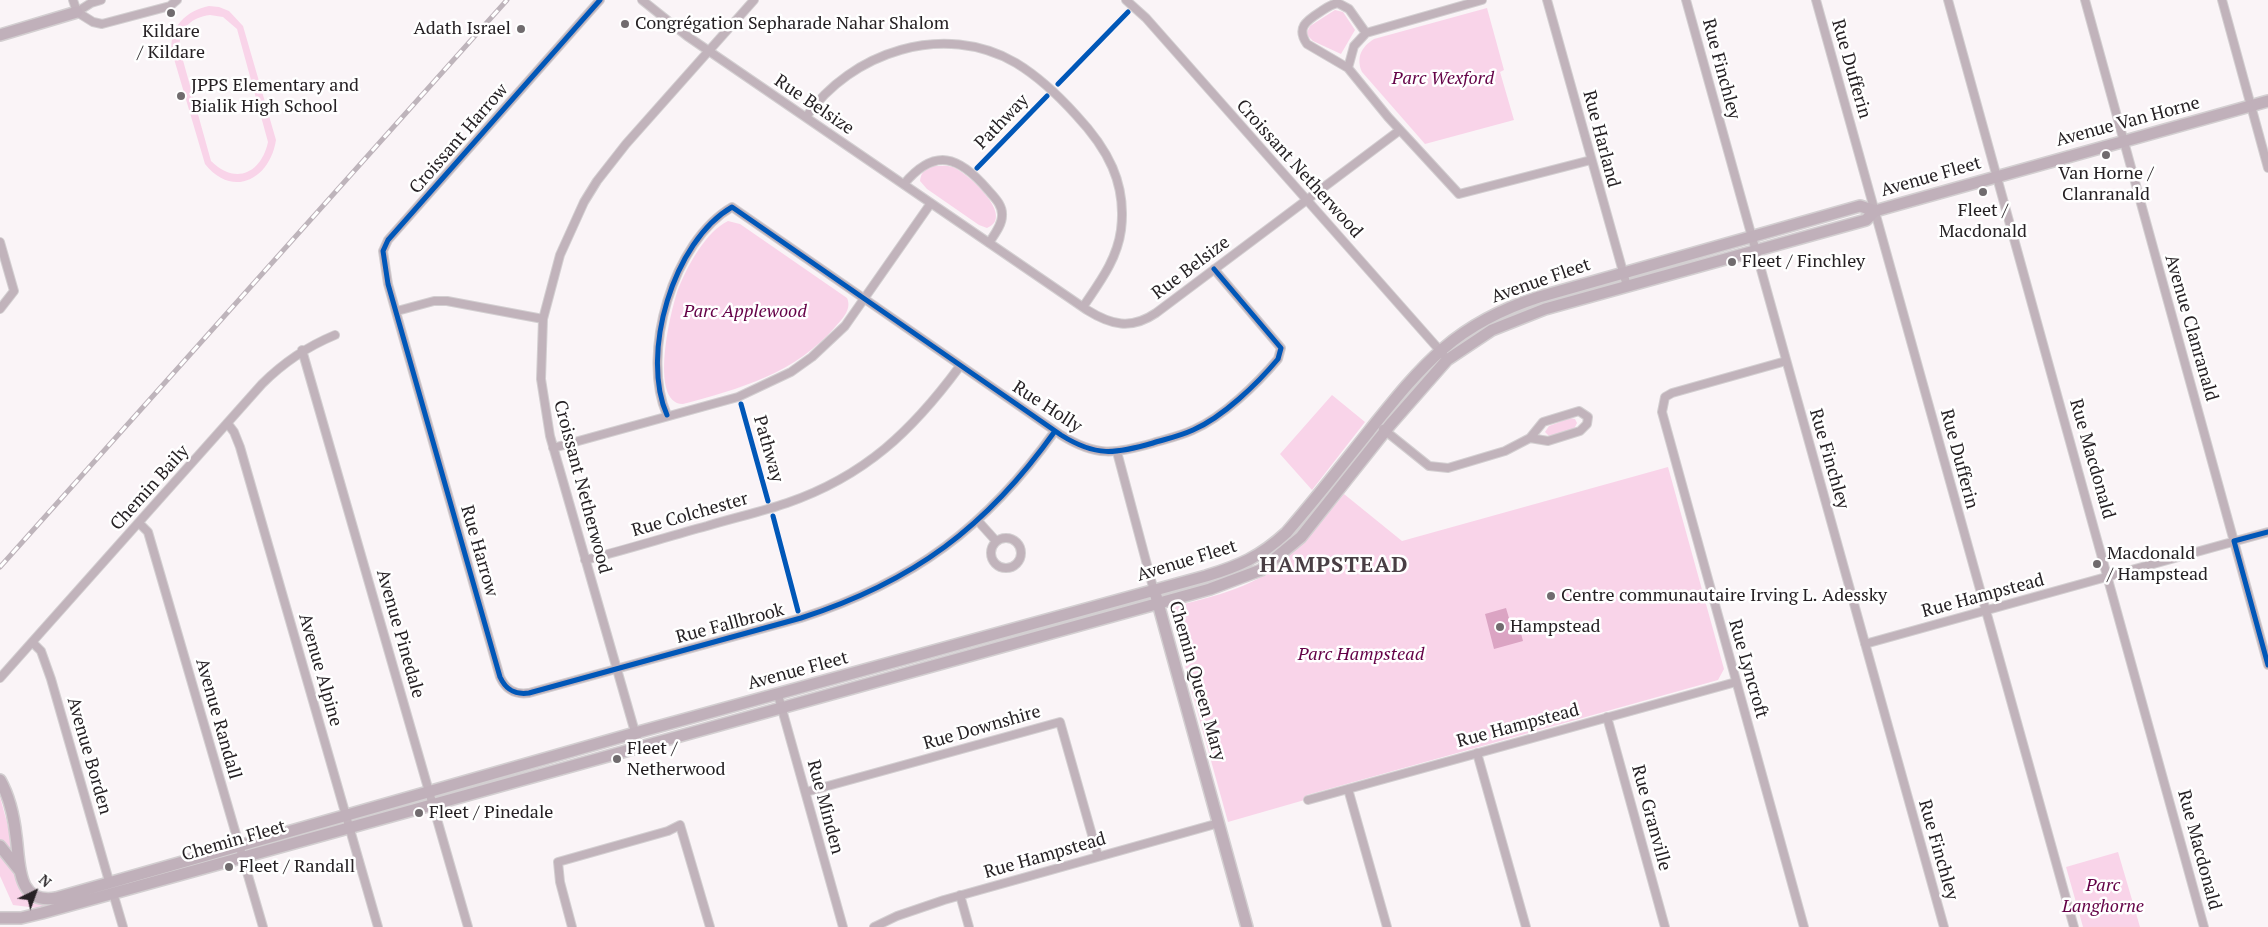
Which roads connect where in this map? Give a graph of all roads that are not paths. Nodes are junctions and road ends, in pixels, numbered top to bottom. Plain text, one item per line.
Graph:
1 (73, 0) edge
2 (101, 0) edge
3 (177, 0) edge
4 (600, 0) edge
5 (642, 0) edge
6 (754, 0) edge
7 (1126, 0) edge
8 (1140, 0) edge
9 (1482, 0) edge
10 (1547, 0) edge
11 (1686, 0) edge
12 (1816, 0) edge
13 (1948, 0) edge
14 (2084, 0) edge
15 (2222, 0) edge
16 (1133, 6) junction
17 (77, 12) junction
18 (1366, 33) junction
19 (0, 35) edge
20 (708, 50) junction
21 (1348, 68) junction
22 (2268, 102) edge
23 (2251, 106) junction
24 (806, 117) junction
25 (1400, 130) junction
26 (2123, 141) junction
27 (1591, 160) junction
28 (2268, 168) edge
29 (1997, 177) junction
30 (904, 184) junction
31 (1307, 200) junction
32 (930, 203) junction
33 (1875, 211) junction
34 (1752, 237) junction
35 (0, 242) edge
36 (988, 243) junction
37 (1755, 250) junction
38 (1214, 270) junction
39 (1623, 273) junction
40 (1627, 286) junction
41 (864, 299) junction
42 (1083, 307) junction
43 (0, 309) edge
44 (396, 311) junction
45 (543, 319) junction
46 (335, 335) dead end
47 (302, 350) junction
48 (1440, 350) junction
49 (1448, 360) junction
50 (1786, 361) junction
51 (960, 366) junction
52 (667, 415) junction
53 (1376, 423) junction
54 (228, 424) junction
55 (1055, 431) junction
56 (1385, 431) junction
57 (1530, 438) junction
58 (553, 448) junction
59 (1117, 452) junction
60 (978, 521) junction
61 (139, 523) junction
62 (2268, 532) edge
63 (996, 541) junction
64 (2234, 541) junction
65 (585, 560) junction
66 (2108, 576) junction
67 (1154, 591) junction
68 (1158, 603) junction
69 (1986, 611) junction
70 (32, 642) junction
71 (1865, 644) junction
72 (2268, 665) edge
73 (616, 670) junction
74 (0, 678) edge
75 (1736, 682) junction
76 (778, 695) junction
77 (782, 707) junction
78 (1607, 717) junction
79 (635, 733) junction
80 (639, 746) junction
81 (1478, 753) junction
82 (0, 780) edge
83 (472, 780) joint
84 (1348, 789) junction
85 (429, 792) junction
86 (476, 792) joint
87 (806, 792) junction
88 (1308, 800) dead end
89 (432, 804) junction
90 (346, 814) junction
91 (1219, 823) junction
92 (349, 827) junction
93 (239, 845) junction
94 (0, 846) edge
95 (1098, 856) junction
96 (243, 857) junction
97 (20, 871) junction
98 (109, 881) junction
99 (113, 893) junction
100 (960, 895) junction
101 (3, 918) edge
102 (123, 927) edge
103 (263, 927) edge
104 (378, 927) edge
105 (468, 927) edge
106 (572, 927) edge
107 (710, 927) edge
108 (843, 927) edge
109 (874, 927) edge
110 (969, 927) edge
111 (1248, 927) edge
112 (1386, 927) edge
113 (1526, 927) edge
114 (1665, 927) edge
115 (1804, 927) edge
116 (1944, 927) edge
117 (2074, 927) edge
118 (2204, 927) edge

1 - 17 street
2 - 17 street
3 - 17 street
4 - 44 street, Croissant Harrow
5 - 20 street
6 - 20 street, Croissant Netherwood
7 - 16 street, Croissant Netherwood
8 - 16 street
9 - 18 street
10 - 27 street, Rue Harland
11 - 34 street, Rue Finchley
12 - 33 street, Rue Dufferin
13 - 29 street, Rue Macdonald
14 - 26 street, Avenue Clanranald
15 - 23 street
16 - 31 street, Croissant Netherwood
17 - 19 main road
18 - 21 street
18 - 21 street
20 - 24 street, Rue Belsize
20 - 45 street, Croissant Netherwood
21 - 25 street
22 - 23 main road, Avenue Van Horne
23 - 26 main road, Avenue Van Horne
23 - 28 street
24 - 30 street, Rue Belsize
24 - 42 street
25 - 27 street
25 - 31 street, Rue Belsize
26 - 29 main road, Avenue Van Horne
26 - 64 street, Avenue Clanranald
27 - 39 street, Rue Harland
29 - 33 main road, Avenue Fleet
29 - 66 street, Rue Macdonald
30 - 32 street, Rue Belsize
30 - 36 street
31 - 38 street, Rue Belsize
31 - 48 street, Croissant Netherwood
32 - 36 street, Rue Belsize
32 - 41 street
33 - 34 main road, Avenue Fleet
33 - 37 main road, Avenue Fleet
33 - 69 street, Rue Dufferin
34 - 37 street, Rue Finchley
34 - 39 main road, Avenue Fleet
35 - 43 street
36 - 42 street, Rue Belsize
37 - 40 main road, Avenue Fleet
37 - 50 street, Rue Finchley
38 - 42 street, Rue Belsize
38 - 59 street, Rue Holly
39 - 40 street, Rue Harland
39 - 48 main road, Avenue Fleet
40 - 49 main road, Avenue Fleet
41 - 51 street, Rue Holly
41 - 52 street
41 - 52 street, Rue Holly
44 - 45 street
44 - 73 street, Rue Harrow
45 - 58 street, Croissant Netherwood
46 - 47 street, Chemin Baily
47 - 54 street, Chemin Baily
47 - 85 street, Avenue Pinedale
48 - 49 street, Croissant Netherwood
48 - 53 main road, Avenue Fleet
49 - 56 main road, Avenue Fleet
50 - 71 street, Rue Finchley
50 - 75 street, Rue Lyncroft
51 - 55 street, Rue Holly
51 - 65 street, Rue Colchester
52 - 58 street
53 - 56 street
53 - 67 main road, Avenue Fleet
54 - 61 street, Chemin Baily
54 - 90 street, Avenue Alpine
55 - 59 street, Rue Holly
55 - 60 street, Rue Fallbrook
56 - 57 street
56 - 68 main road, Avenue Fleet
57 - 57 street
58 - 65 street, Croissant Netherwood
59 - 67 street, Chemin Queen Mary
60 - 63 street
60 - 73 street, Rue Fallbrook
61 - 70 street, Chemin Baily
61 - 93 street, Avenue Randall
62 - 64 street, Rue Hampstead
63 - 63 street
64 - 66 street, Rue Hampstead
64 - 72 street, Avenue Clanranald
65 - 73 street, Croissant Netherwood
66 - 69 street, Rue Hampstead
66 - 118 street, Rue Macdonald
67 - 68 main road, Chemin Queen Mary
67 - 76 main road, Avenue Fleet
68 - 77 main road, Avenue Fleet
68 - 91 main road, Chemin Queen Mary
69 - 71 street, Rue Hampstead
69 - 117 street, Rue Dufferin
70 - 74 street, Chemin Baily
70 - 98 street, Avenue Borden
71 - 116 street, Rue Finchley
73 - 79 street, Croissant Netherwood
75 - 78 street, Rue Hampstead
75 - 115 street, Rue Lyncroft
76 - 77 street, Rue Minden
76 - 79 main road, Avenue Fleet
77 - 80 main road, Avenue Fleet
77 - 87 street, Rue Minden
78 - 81 street, Rue Hampstead
78 - 114 street, Rue Granville
79 - 80 street, Croissant Netherwood
79 - 83 main road, Avenue Fleet
80 - 86 main road, Avenue Fleet
81 - 84 street, Rue Hampstead
81 - 113 street
82 - 97 main road
83 - 85 main road, Chemin Fleet
84 - 88 street, Rue Hampstead
84 - 112 street
85 - 89 street, Avenue Pinedale
85 - 90 main road, Chemin Fleet
86 - 89 main road, Chemin Fleet
87 - 95 street, Rue Downshire
87 - 108 street, Rue Minden
89 - 92 main road, Chemin Fleet
89 - 105 street, Avenue Pinedale
90 - 92 street, Avenue Alpine
90 - 93 main road, Chemin Fleet
91 - 95 street, Rue Hampstead
91 - 111 main road, Chemin Queen Mary
92 - 96 main road, Chemin Fleet
92 - 104 street, Avenue Alpine
93 - 96 street, Avenue Randall
93 - 98 main road, Chemin Fleet
94 - 97 main road
95 - 100 street, Rue Hampstead
96 - 99 main road, Chemin Fleet
96 - 103 street, Avenue Randall
97 - 98 main road, Chemin Fleet
99 - 101 main road, Chemin Fleet
99 - 102 street
100 - 109 street, Rue Hampstead
100 - 110 street
106 - 107 street

